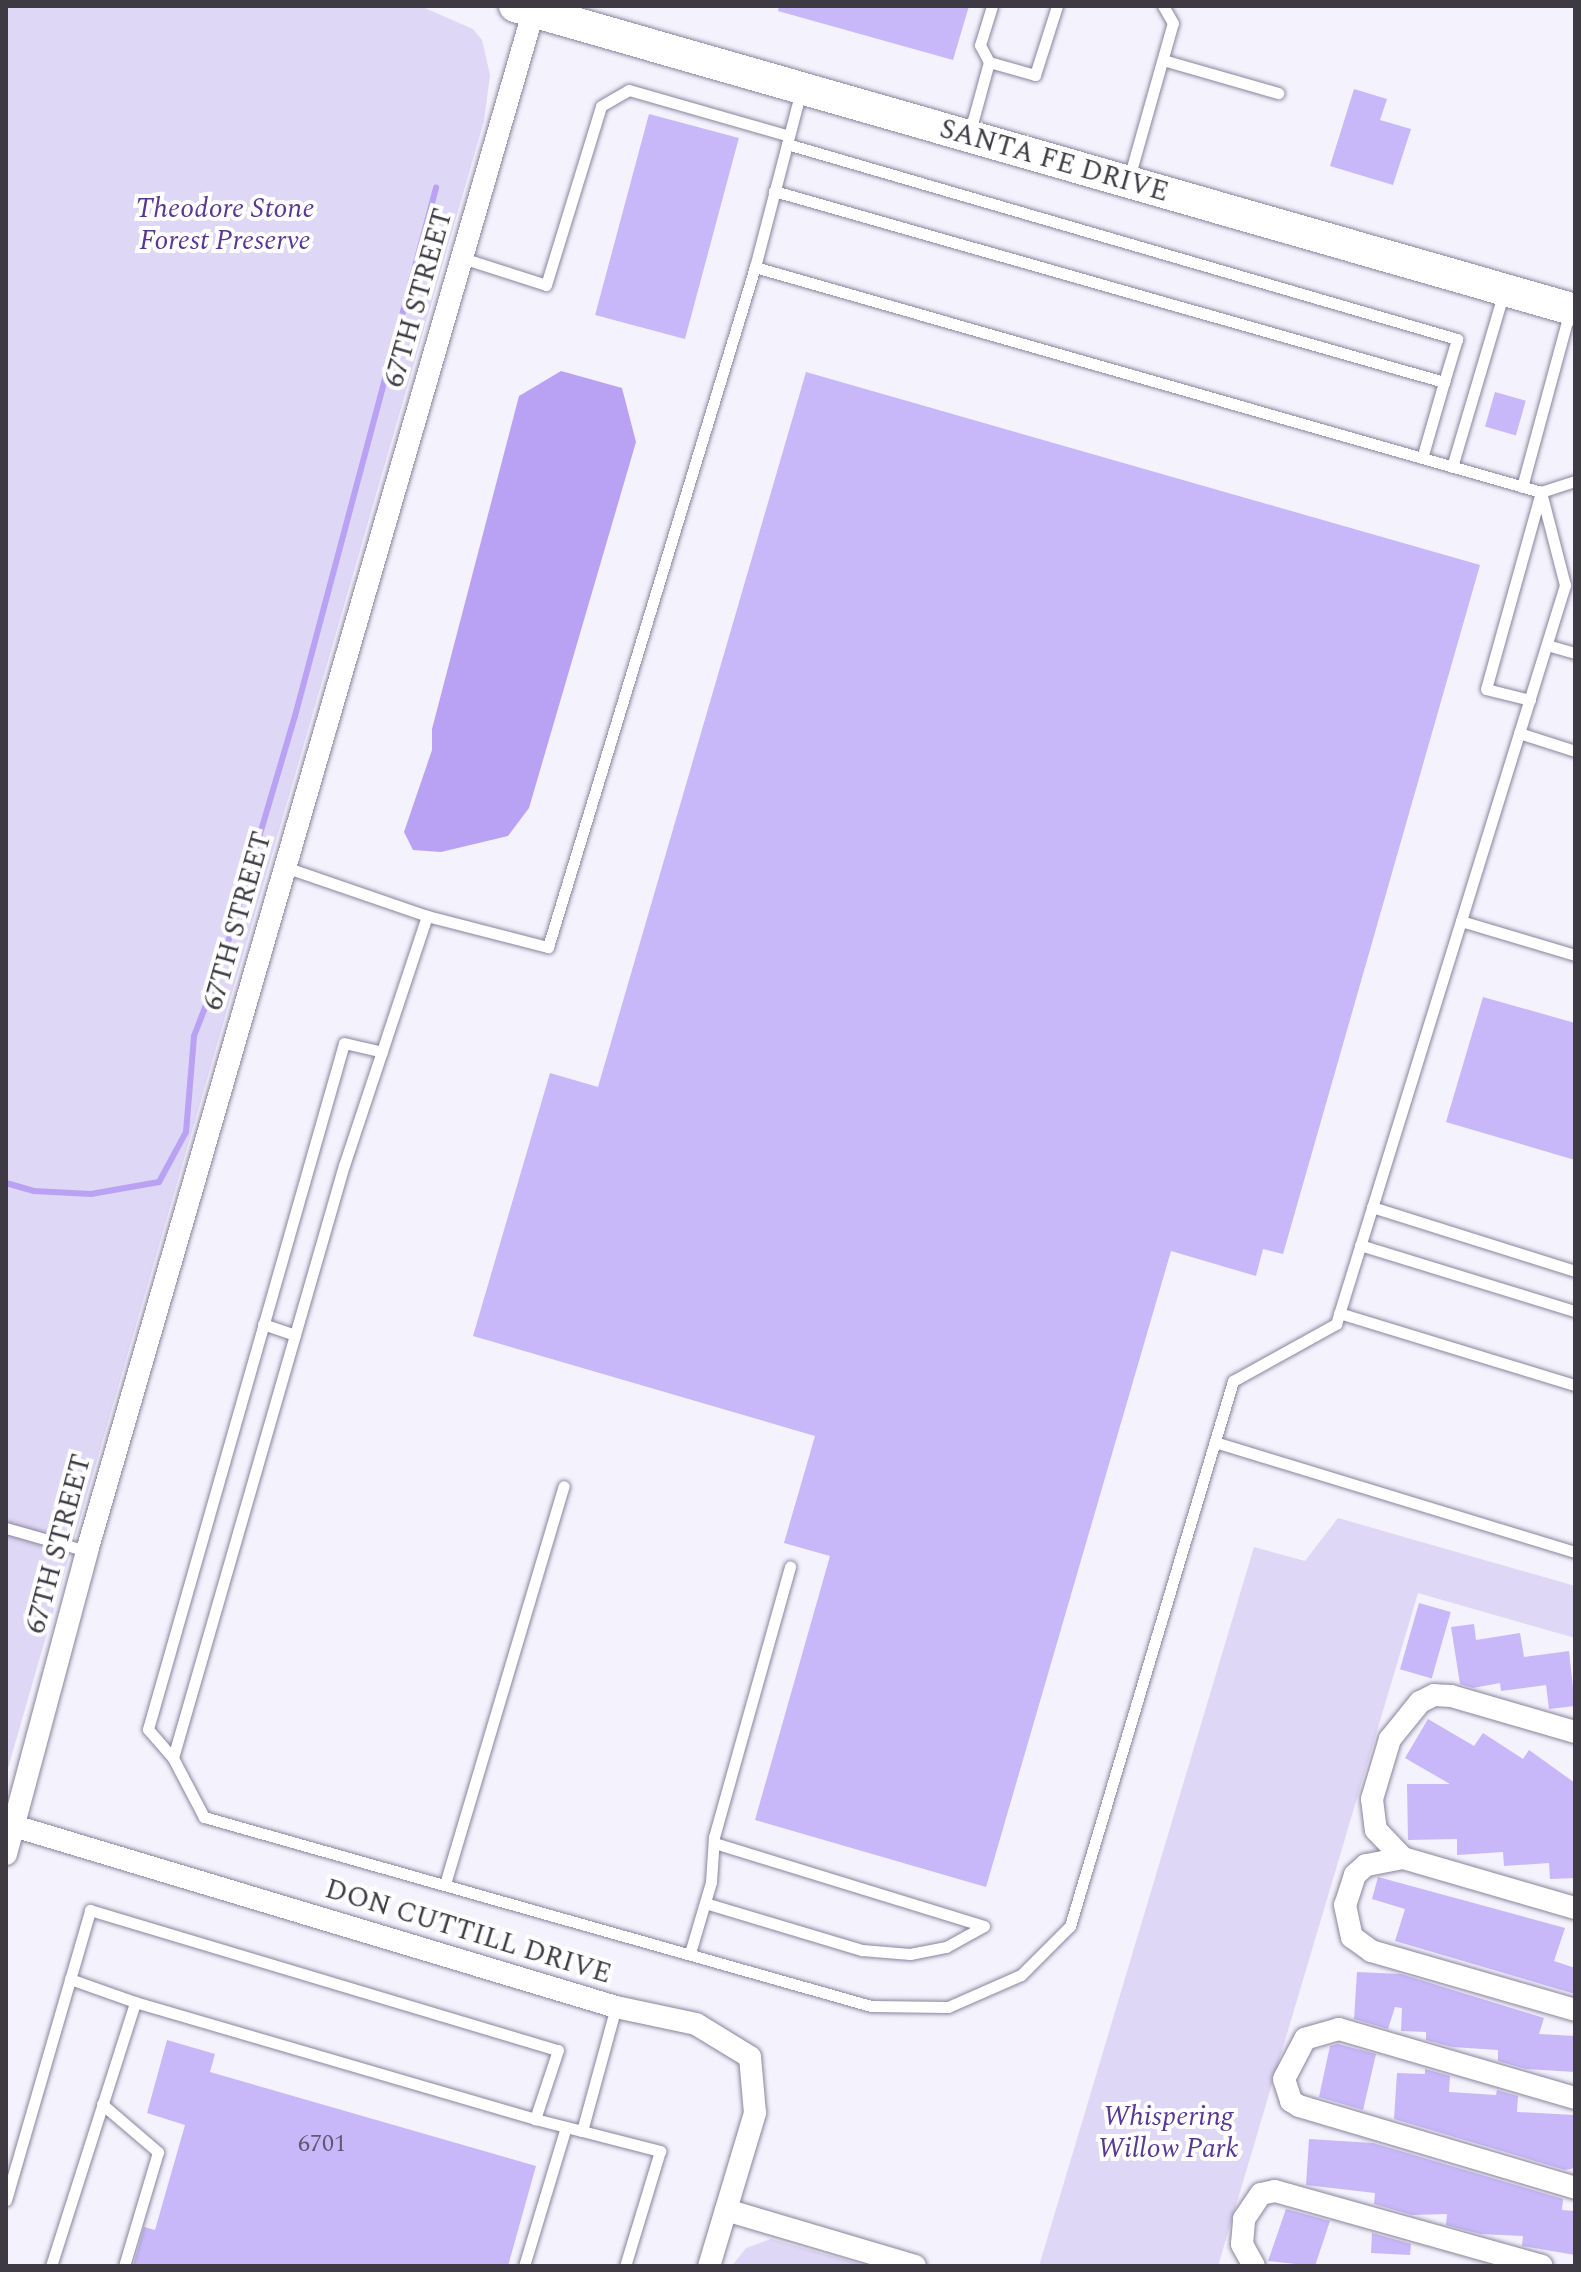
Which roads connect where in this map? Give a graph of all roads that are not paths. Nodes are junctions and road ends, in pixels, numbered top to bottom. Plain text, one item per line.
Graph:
1 (992, 6) edge
2 (1057, 6) edge
3 (1163, 6) edge
4 (528, 8) edge
5 (1163, 60) junction
6 (989, 62) junction
7 (802, 88) junction
8 (1278, 93) dead end
9 (969, 136) junction
10 (788, 140) junction
11 (1128, 182) junction
12 (774, 191) junction
13 (462, 258) junction
14 (755, 267) junction
15 (1504, 290) junction
16 (1573, 310) edge
17 (1444, 382) junction
18 (1422, 458) junction
19 (1452, 467) junction
20 (1575, 481) edge
21 (1522, 487) junction
22 (1541, 492) junction
23 (1547, 645) junction
24 (1575, 653) edge
25 (1530, 700) junction
26 (1519, 733) junction
27 (1575, 751) edge
28 (285, 867) junction
29 (427, 916) junction
30 (1461, 921) junction
31 (1575, 955) edge
32 (382, 1052) junction
33 (1372, 1207) junction
34 (1360, 1245) junction
35 (1575, 1271) edge
36 (1575, 1311) edge
37 (1339, 1313) junction
38 (263, 1324) junction
39 (295, 1335) junction
40 (1575, 1385) edge
41 (1215, 1442) junction
42 (564, 1486) dead end
43 (6, 1528) edge
44 (87, 1551) junction
45 (1575, 1552) edge
46 (790, 1566) dead end
47 (1575, 1732) edge
48 (173, 1758) junction
49 (14, 1826) junction
50 (714, 1843) junction
51 (6, 1854) edge
52 (1403, 1858) junction
53 (445, 1884) junction
54 (705, 1903) junction
55 (1575, 1908) edge
56 (690, 1953) junction
57 (70, 1979) junction
58 (135, 2002) junction
59 (616, 2007) junction
60 (1575, 2010) edge
61 (1575, 2098) edge
62 (102, 2104) junction
63 (535, 2119) junction
64 (566, 2127) junction
65 (582, 2131) junction
66 (1575, 2188) edge
67 (6, 2200) edge
68 (726, 2210) junction
69 (51, 2266) edge
70 (124, 2266) edge
71 (524, 2266) edge
72 (625, 2266) edge
73 (709, 2266) edge
74 (915, 2266) edge
75 (1254, 2266) edge
76 (1542, 2266) edge

1 - 6 lane
2 - 6 lane
3 - 5 lane
4 - 7 street, SANTA FE DRIVE
4 - 13 street, 67TH STREET
5 - 8 lane
5 - 11 lane
6 - 9 lane
7 - 9 street, SANTA FE DRIVE
7 - 10 lane
9 - 11 street, SANTA FE DRIVE
10 - 12 lane
10 - 13 lane
10 - 17 lane
11 - 15 street, SANTA FE DRIVE
12 - 14 lane
12 - 17 lane
13 - 28 street, 67TH STREET
14 - 18 lane
14 - 29 lane
15 - 16 street, SANTA FE DRIVE
15 - 19 lane
16 - 21 lane
17 - 18 lane
18 - 19 lane
19 - 21 lane
20 - 22 lane
21 - 22 lane
22 - 23 lane
22 - 25 lane
23 - 24 lane
23 - 25 lane
25 - 26 lane
26 - 27 lane
26 - 30 lane
28 - 29 lane
28 - 44 street, 67TH STREET
29 - 32 lane
30 - 31 lane
30 - 33 lane
32 - 38 lane
32 - 39 lane
33 - 34 lane
33 - 35 lane
34 - 36 lane
34 - 37 lane
37 - 40 lane
37 - 41 lane
38 - 39 lane
38 - 48 lane
39 - 48 lane
41 - 45 lane
41 - 56 lane
42 - 53 lane
43 - 44 lane
44 - 49 street, 67TH STREET
46 - 50 lane
47 - 52 street
48 - 53 lane
49 - 51 street, 67TH STREET
49 - 59 street, DON CUTTILL DRIVE
50 - 54 lane
50 - 54 lane
52 - 55 street
52 - 60 street
53 - 56 lane
54 - 56 lane
57 - 58 lane
57 - 63 lane
57 - 67 lane
58 - 62 lane
58 - 63 lane
59 - 65 lane
59 - 68 street, DON CUTTILL DRIVE
61 - 66 street
62 - 69 lane
62 - 70 lane
63 - 64 lane
64 - 65 lane
64 - 71 lane
65 - 72 lane
68 - 73 street
68 - 74 street
75 - 76 street

